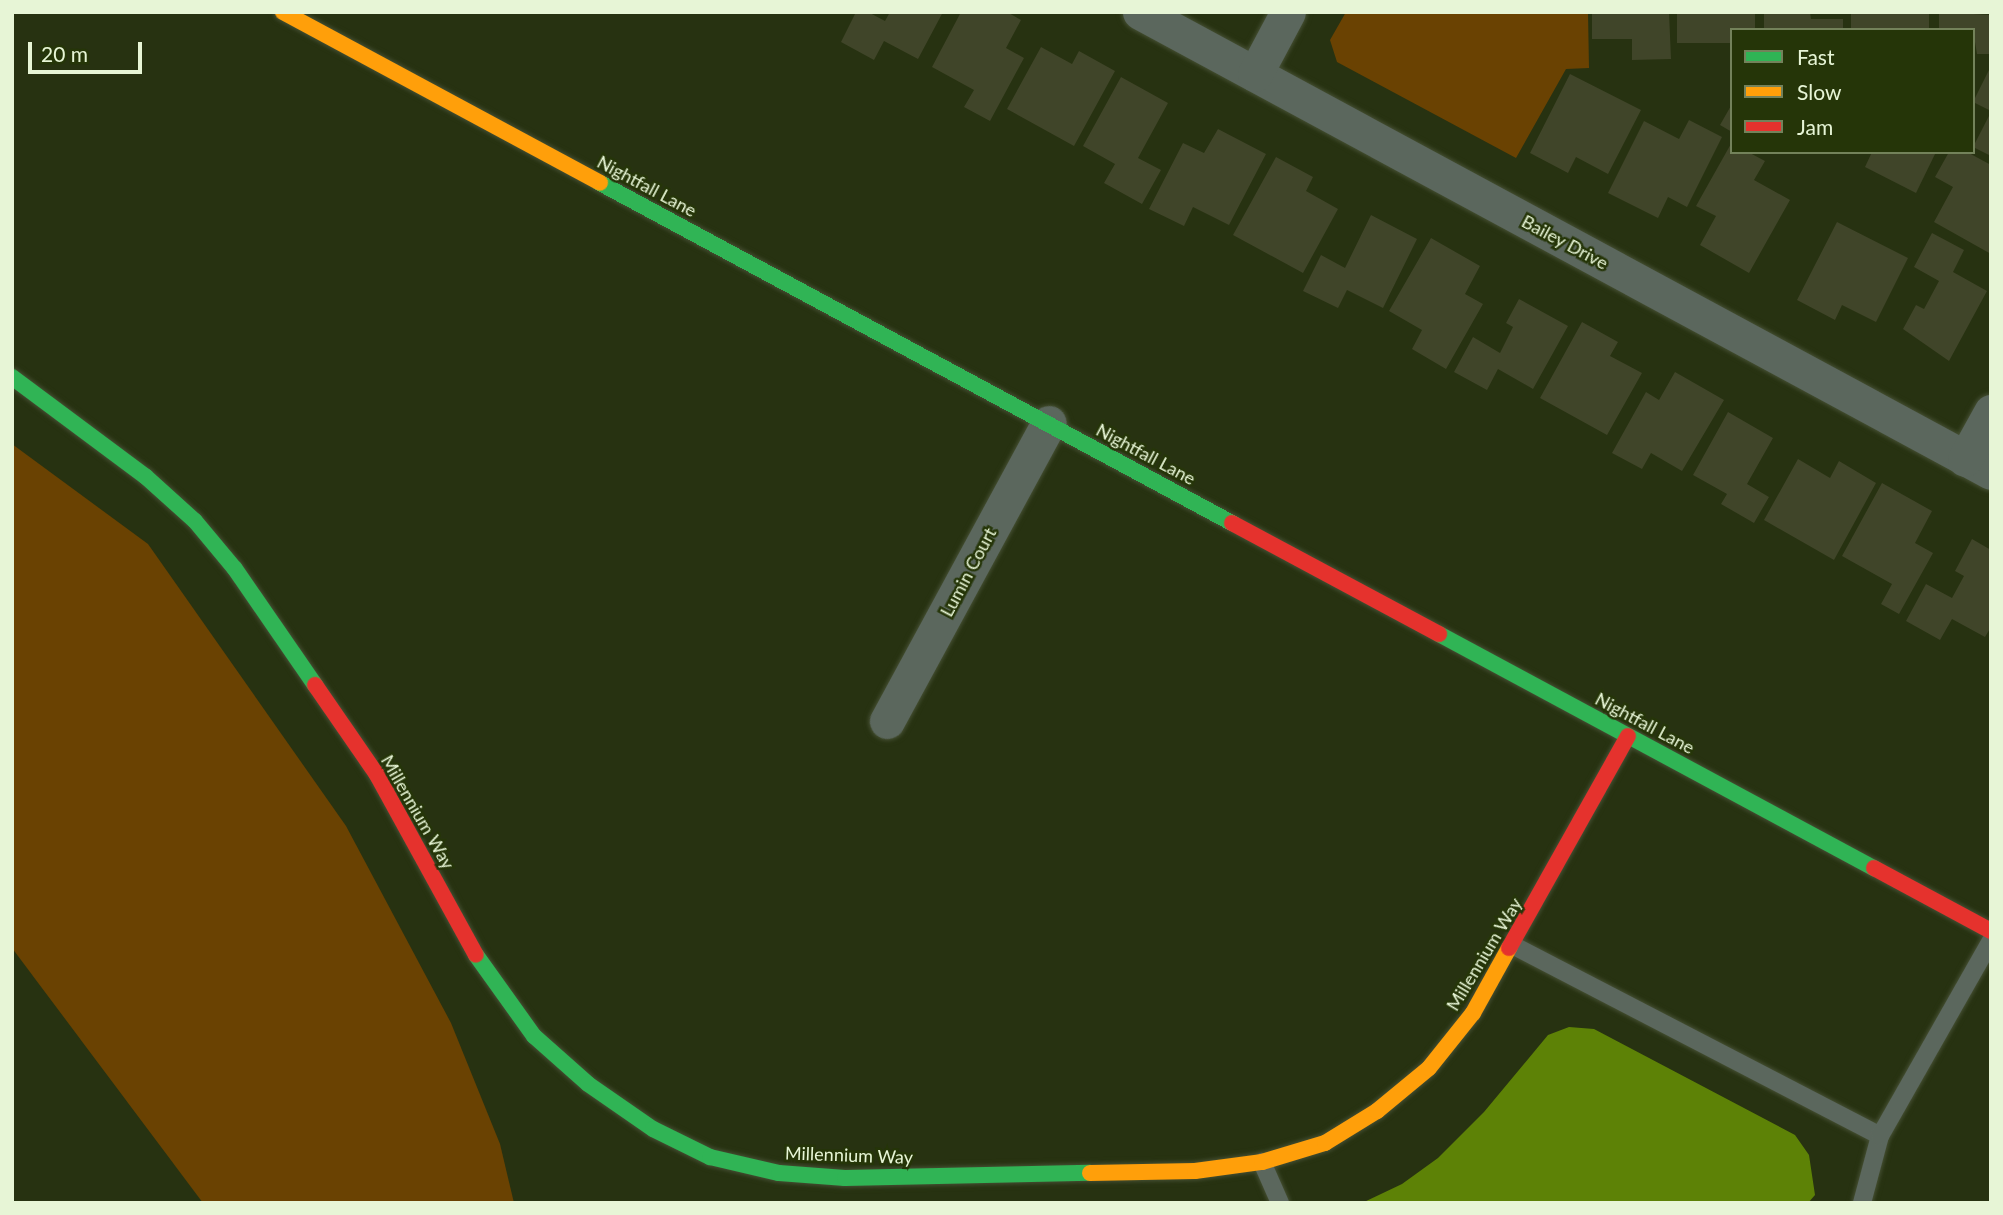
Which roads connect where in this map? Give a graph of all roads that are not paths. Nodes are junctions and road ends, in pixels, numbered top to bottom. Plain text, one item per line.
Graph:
1 (283, 12) edge
2 (1140, 12) edge
3 (1288, 12) edge
4 (1255, 74) junction
5 (12, 377) edge
6 (1991, 412) edge
7 (1049, 423) junction
8 (1978, 465) edge
9 (887, 721) dead end
10 (1628, 736) junction
11 (1991, 931) edge
12 (1991, 941) edge
13 (1514, 946) junction
14 (1881, 1136) junction
15 (1262, 1162) junction
16 (1280, 1203) edge
17 (1861, 1203) edge

1 - 7 street, Nightfall Lane
2 - 4 street, Bailey Drive
3 - 4 street
4 - 8 street, Bailey Drive
5 - 15 street, Millennium Way
6 - 8 street
7 - 9 street, Lumin Court
7 - 10 street, Nightfall Lane
10 - 11 street, Nightfall Lane
10 - 13 street, Millennium Way
12 - 14 lane
13 - 14 lane
13 - 15 street, Millennium Way
14 - 17 lane
15 - 16 lane

